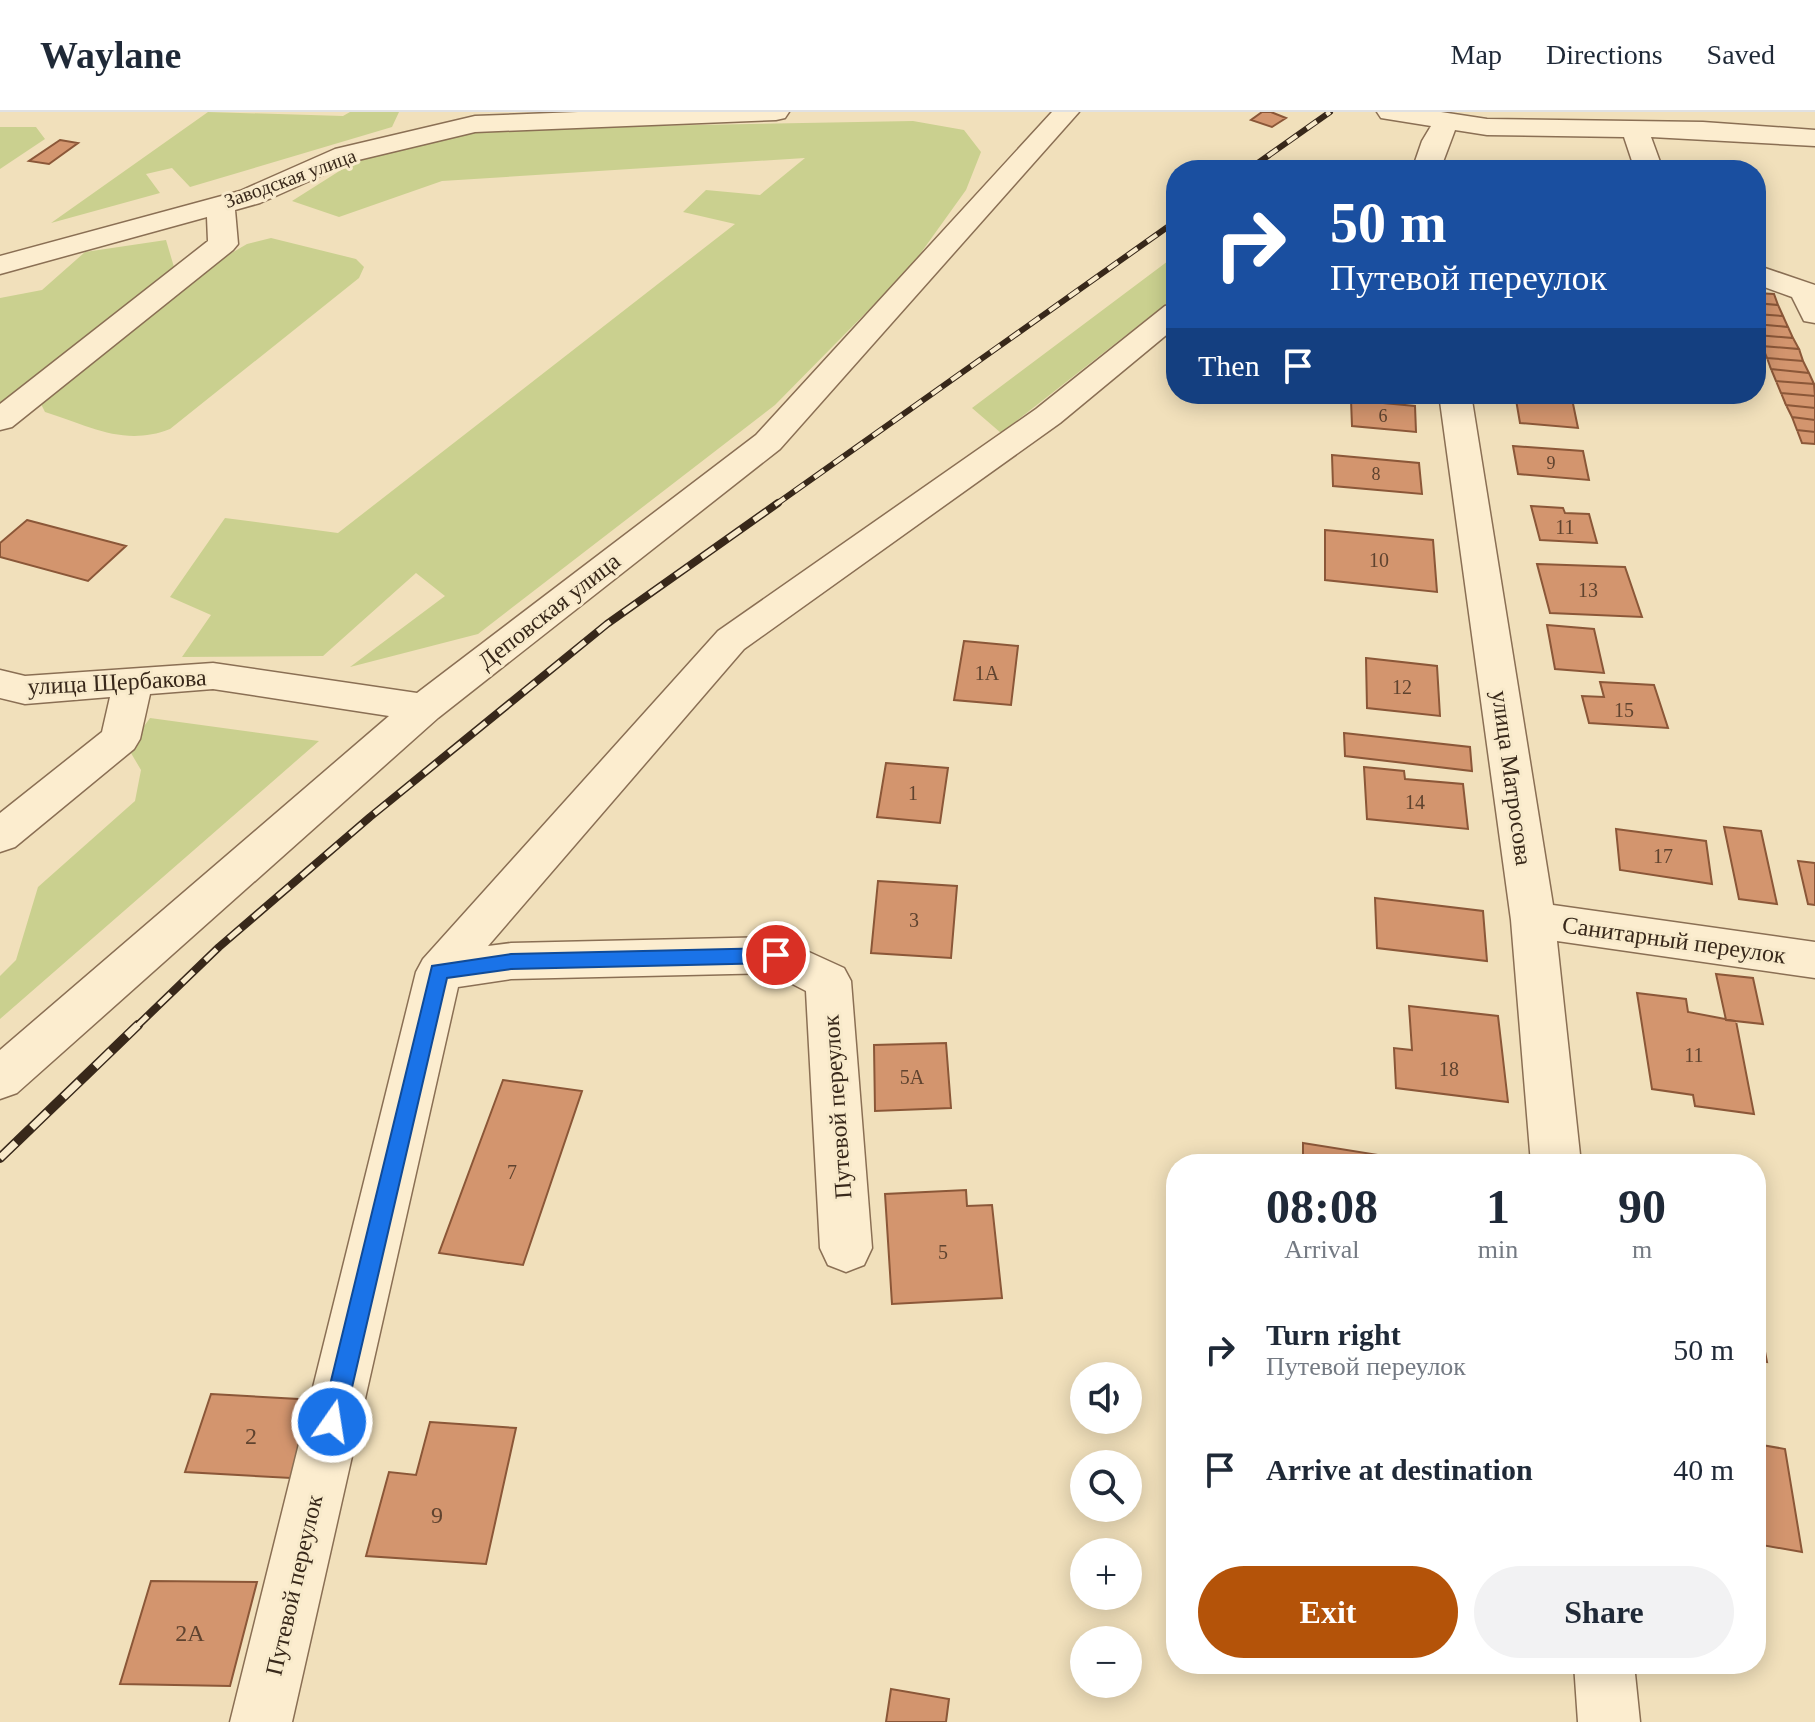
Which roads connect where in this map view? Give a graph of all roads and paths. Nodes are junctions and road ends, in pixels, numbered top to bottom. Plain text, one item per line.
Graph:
1 (776, 112) edge
2 (1066, 112) edge
3 (1390, 112) edge
4 (1717, 112) edge
5 (1447, 122) junction
6 (1635, 130) junction
7 (1749, 133) junction
8 (1815, 138) edge
9 (1429, 160) edge
10 (1646, 160) edge
11 (221, 205) junction
12 (0, 265) edge
13 (1766, 278) edge
14 (1815, 314) edge
15 (1166, 320) edge
16 (1456, 404) edge
17 (0, 420) edge
18 (133, 682) junction
19 (0, 684) edge
20 (424, 708) junction
21 (0, 836) edge
22 (1533, 920) junction
23 (1815, 960) edge
24 (439, 972) junction
25 (0, 1079) edge
26 (1555, 1154) edge
27 (846, 1248) dead end
28 (1605, 1674) edge
29 (261, 1722) edge
30 (1609, 1722) edge

1 - 11 street, Заводская улица
2 - 20 street, Деповская улица
3 - 5 street
4 - 7 street
5 - 6 street
5 - 9 street
6 - 7 street
6 - 10 street
7 - 8 street
11 - 12 street, Заводская улица
11 - 17 street
13 - 14 street
15 - 24 street
16 - 22 street, улица Матросова
18 - 19 street, улица Щербакова
18 - 20 street, улица Щербакова
18 - 21 street
20 - 25 street, Деповская улица
22 - 23 street, Санитарный переулок
22 - 26 street, улица Матросова
24 - 27 street, Путевой переулок
24 - 29 street, Путевой переулок
28 - 30 street

